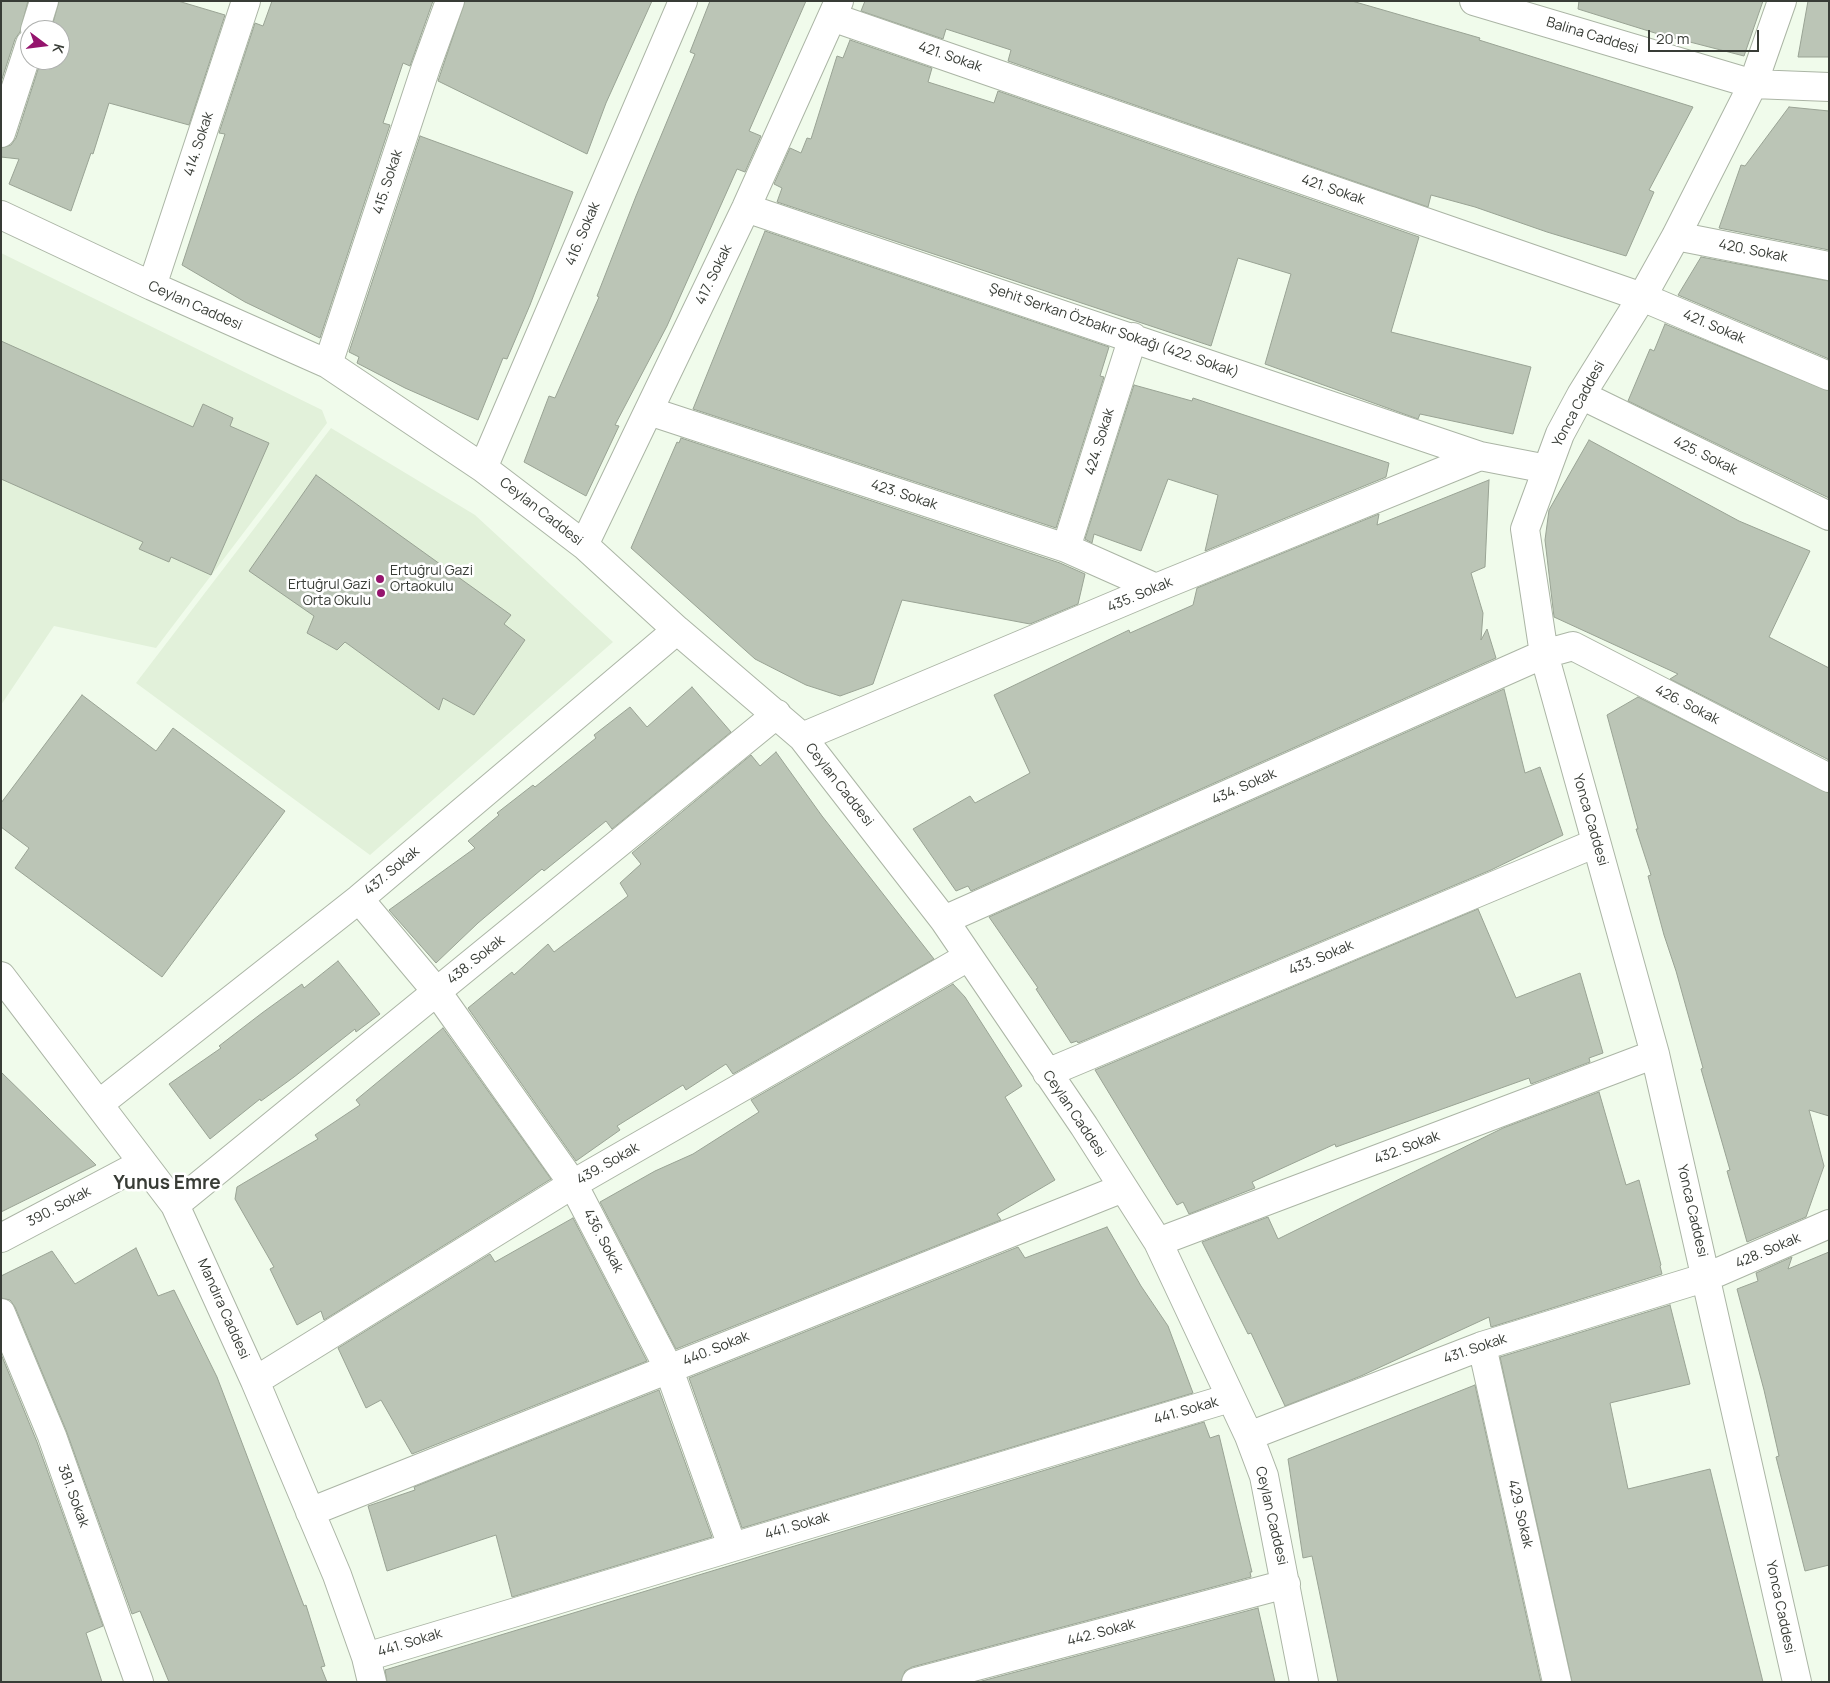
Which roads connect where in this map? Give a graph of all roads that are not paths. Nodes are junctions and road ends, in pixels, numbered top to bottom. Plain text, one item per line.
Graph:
1 (44, 1) edge
2 (246, 1) edge
3 (450, 1) edge
4 (683, 1) edge
5 (1474, 1) edge
6 (1782, 1) edge
7 (835, 9) edge
8 (38, 20) edge
9 (22, 70) edge
10 (1753, 84) junction
11 (1829, 87) edge
12 (1, 133) edge
13 (746, 208) junction
14 (1, 215) edge
15 (1676, 236) junction
16 (1829, 266) edge
17 (152, 286) junction
18 (1642, 296) junction
19 (1133, 337) junction
20 (328, 364) junction
21 (1829, 376) edge
22 (1581, 395) junction
23 (649, 412) junction
24 (1480, 456) junction
25 (483, 468) junction
26 (1547, 469) junction
27 (1829, 516) edge
28 (584, 545) junction
29 (1066, 548) junction
30 (1156, 588) junction
31 (677, 630) junction
32 (1544, 654) junction
33 (777, 714) junction
34 (802, 737) junction
35 (1829, 778) edge
36 (1596, 843) junction
37 (359, 898) junction
38 (944, 920) junction
39 (968, 957) junction
40 (1, 976) edge
41 (437, 992) junction
42 (1656, 1054) junction
43 (1047, 1072) junction
44 (99, 1104) junction
45 (143, 1162) junction
46 (573, 1184) junction
47 (1123, 1188) junction
48 (175, 1205) junction
49 (1829, 1224) edge
50 (1, 1238) edge
51 (1158, 1242) junction
52 (1707, 1277) junction
53 (1, 1314) edge
54 (1482, 1346) junction
55 (668, 1367) junction
56 (255, 1380) junction
57 (1230, 1398) junction
58 (1249, 1436) junction
59 (310, 1512) junction
60 (732, 1546) junction
61 (1286, 1584) junction
62 (369, 1669) edge
63 (139, 1682) edge
64 (916, 1682) edge
65 (1304, 1682) edge
66 (1557, 1682) edge
67 (1797, 1682) edge

1 - 8 street
2 - 17 street, 414. Sokak
3 - 20 street, 415. Sokak
4 - 25 street, 416. Sokak
5 - 10 street, Balina Caddesi
6 - 10 street, Yonca Caddesi
7 - 13 street, 417. Sokak
7 - 18 street, 421. Sokak
9 - 12 street
10 - 11 street, Balina Caddesi
10 - 15 street, Yonca Caddesi
13 - 19 street, Şehit Serkan Özbakır Sokağı (422. Sokak)
13 - 23 street, 417. Sokak
14 - 17 street, Ceylan Caddesi
15 - 16 street, 420. Sokak
15 - 18 street, Yonca Caddesi
17 - 20 street, Ceylan Caddesi
18 - 21 street, 421. Sokak
18 - 22 street, Yonca Caddesi
19 - 24 street, Şehit Serkan Özbakır Sokağı (422. Sokak)
19 - 29 street, 424. Sokak
20 - 25 street, Ceylan Caddesi
22 - 26 street, Yonca Caddesi
22 - 27 street, 425. Sokak
23 - 28 street, 417. Sokak
23 - 29 street, 423. Sokak
24 - 26 street, Şehit Serkan Özbakır Sokağı (422. Sokak)
24 - 30 street, 435. Sokak
25 - 28 street, Ceylan Caddesi
26 - 32 street, Yonca Caddesi
28 - 31 street, Ceylan Caddesi
29 - 30 street, 423. Sokak
30 - 34 street, 435. Sokak
31 - 33 street, Ceylan Caddesi
31 - 37 street, 437. Sokak
32 - 35 street, 426. Sokak
32 - 36 street, Yonca Caddesi
32 - 38 street, 434. Sokak
33 - 34 street, Ceylan Caddesi
33 - 41 street, 438. Sokak
34 - 38 street, Ceylan Caddesi
36 - 42 street, Yonca Caddesi
36 - 43 street, 433. Sokak
37 - 41 street, 436. Sokak
37 - 44 street, 437. Sokak
38 - 39 street, Ceylan Caddesi
39 - 43 street, Ceylan Caddesi
39 - 46 street, 439. Sokak
40 - 44 street, Mandıra Caddesi
41 - 46 street, 436. Sokak
41 - 48 street, 438. Sokak
42 - 51 street, 432. Sokak
42 - 52 street, Yonca Caddesi
43 - 47 street, Ceylan Caddesi
44 - 45 street, Mandıra Caddesi
45 - 48 street, Mandıra Caddesi
45 - 50 street, 390. Sokak
46 - 55 street, 436. Sokak
46 - 56 street, 439. Sokak
47 - 51 street, Ceylan Caddesi
47 - 55 street, 440. Sokak
48 - 56 street, Mandıra Caddesi
49 - 52 street, 428. Sokak
51 - 57 street, Ceylan Caddesi
52 - 54 street, 431. Sokak
52 - 67 street, Yonca Caddesi
53 - 63 street, 381. Sokak
54 - 58 street, 431. Sokak
54 - 66 street, 429. Sokak
55 - 59 street, 440. Sokak
55 - 60 street, 436. Sokak
56 - 59 street, Mandıra Caddesi
57 - 58 street, Ceylan Caddesi
57 - 60 street, 441. Sokak
58 - 61 street, Ceylan Caddesi
59 - 62 street, Mandıra Caddesi
60 - 62 street, 441. Sokak
61 - 64 street, 442. Sokak
61 - 65 street, Ceylan Caddesi

